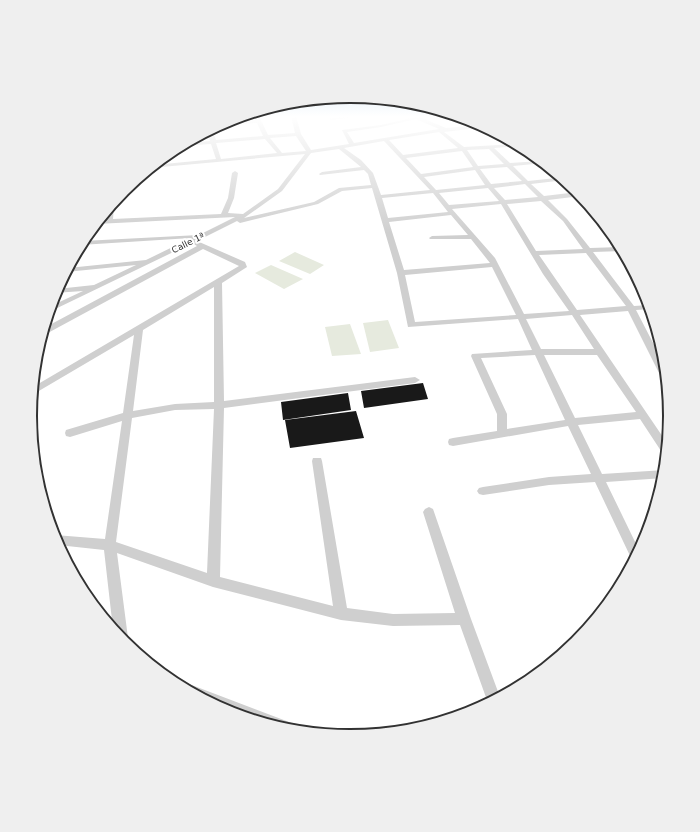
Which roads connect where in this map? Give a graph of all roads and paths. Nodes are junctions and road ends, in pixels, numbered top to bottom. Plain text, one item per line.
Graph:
1 (218, 155) edge
2 (281, 155) edge
3 (307, 155) edge
4 (350, 155) edge
5 (418, 155) edge
6 (467, 155) edge
7 (497, 155) edge
8 (401, 157) joint
9 (219, 161) junction
10 (534, 163) edge
11 (164, 164) edge
12 (508, 166) junction
13 (366, 168) junction
14 (477, 168) junction
15 (235, 173) dead end
16 (322, 174) dead end
17 (420, 176) junction
18 (555, 180) edge
19 (525, 183) junction
20 (375, 186) junction
21 (489, 186) junction
22 (434, 192) junction
23 (571, 195) edge
24 (378, 197) junction
25 (543, 198) junction
26 (503, 202) junction
27 (450, 210) junction
28 (224, 215) junction
29 (245, 215) junction
30 (110, 216) edge
31 (386, 220) junction
32 (105, 222) edge
33 (109, 222) junction
34 (226, 224) junction
35 (203, 236) junction
36 (474, 237) junction
37 (432, 238) dead end
38 (192, 241) junction
39 (90, 243) edge
40 (203, 246) junction
41 (614, 249) edge
42 (588, 250) junction
43 (535, 253) junction
44 (151, 261) junction
45 (495, 265) junction
46 (74, 269) edge
47 (401, 273) junction
48 (218, 282) junction
49 (103, 285) junction
50 (63, 291) edge
51 (57, 306) edge
52 (643, 307) edge
53 (631, 308) junction
54 (576, 312) junction
55 (521, 317) junction
56 (50, 328) edge
57 (139, 329) junction
58 (538, 352) junction
59 (600, 352) junction
60 (658, 360) edge
61 (415, 380) dead end
62 (39, 388) edge
63 (219, 405) junction
64 (128, 415) junction
65 (642, 415) junction
66 (572, 422) junction
67 (70, 433) dead end
68 (502, 434) junction
69 (454, 442) dead end
70 (661, 443) edge
71 (317, 461) dead end
72 (657, 475) edge
73 (599, 479) junction
74 (483, 492) dead end
75 (429, 512) dead end
76 (63, 541) edge
77 (110, 545) junction
78 (633, 550) edge
79 (213, 580) junction
80 (342, 614) junction
81 (464, 619) junction
82 (119, 626) edge
83 (492, 695) edge

1 - 9 street
2 - 9 street
3 - 29 street, Calle 1ª
4 - 13 street
5 - 8 street
6 - 14 street
7 - 12 street
8 - 17 street
9 - 11 street
10 - 12 street
12 - 14 street
12 - 19 street
13 - 16 street
13 - 20 street
14 - 17 street
14 - 21 street
15 - 28 street
17 - 22 street
18 - 19 street
19 - 21 street
19 - 25 street
20 - 24 street
20 - 34 street
21 - 22 street
21 - 26 street
22 - 24 street
22 - 27 street
23 - 25 street
24 - 31 street
25 - 26 street
25 - 42 street
26 - 27 street
26 - 43 street
27 - 31 street
27 - 36 street
28 - 29 street
28 - 33 street
29 - 34 street, Calle 1ª
30 - 33 street
31 - 47 street
32 - 33 street
34 - 35 street, Calle 1ª
35 - 38 street, Calle 1ª
35 - 39 street
36 - 37 street
36 - 45 street
38 - 40 street
38 - 44 street, Calle 1ª
40 - 48 street
40 - 56 street
41 - 42 street
42 - 43 street
42 - 53 street
43 - 54 street
44 - 46 street
44 - 49 street, Calle 1ª
45 - 47 street
45 - 55 street
47 - 55 street
48 - 57 street
48 - 63 street
49 - 50 street
49 - 51 street, Calle 1ª
52 - 53 street
53 - 54 street
53 - 60 street
54 - 55 street
54 - 59 street
55 - 58 street
57 - 62 street
57 - 64 street
58 - 59 street
58 - 66 street
58 - 68 street
59 - 65 street
61 - 63 street
63 - 64 street
63 - 79 street
64 - 67 street
64 - 77 street
65 - 66 street
65 - 70 street
66 - 68 street
66 - 73 street
68 - 69 street
71 - 80 street
72 - 73 street
73 - 74 street
73 - 78 street
75 - 81 street
76 - 77 street
77 - 79 street
77 - 82 street
79 - 80 street
80 - 81 street
81 - 83 street

